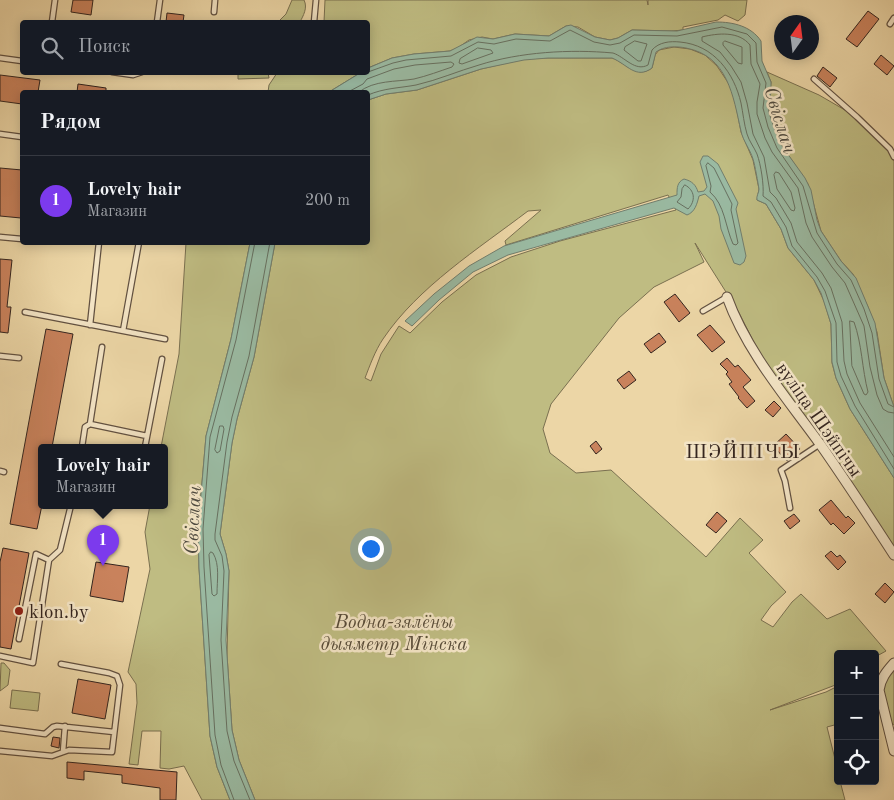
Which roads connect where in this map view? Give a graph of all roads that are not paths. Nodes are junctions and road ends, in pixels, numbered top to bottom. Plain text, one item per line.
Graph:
1 (56, 0) edge
2 (160, 0) edge
3 (215, 0) edge
4 (316, 0) edge
5 (214, 12) dead end
6 (894, 18) edge
7 (52, 20) edge
8 (157, 20) edge
9 (314, 20) edge
10 (890, 24) dead end
11 (0, 58) edge
12 (20, 61) edge
13 (814, 79) dead end
14 (0, 134) edge
15 (20, 137) edge
16 (894, 157) edge
17 (0, 237) edge
18 (20, 240) edge
19 (99, 245) edge
20 (138, 245) edge
21 (727, 297) joint
22 (703, 311) dead end
23 (25, 312) dead end
24 (90, 325) junction
25 (123, 331) junction
26 (166, 339) dead end
27 (102, 347) dead end
28 (0, 356) edge
29 (19, 358) dead end
30 (162, 359) dead end
31 (90, 424) junction
32 (147, 436) junction
33 (82, 444) edge
34 (145, 444) edge
35 (820, 444) junction
36 (790, 508) dead end
37 (70, 509) edge
38 (894, 555) edge
39 (50, 560) junction
40 (19, 639) dead end
41 (0, 656) edge
42 (894, 663) edge
43 (61, 664) dead end
44 (879, 685) edge
45 (878, 695) edge
46 (66, 726) junction
47 (0, 728) edge
48 (114, 732) junction
49 (894, 750) edge
50 (0, 751) edge
51 (63, 752) junction

1 - 7 lane
2 - 8 lane
3 - 5 lane
4 - 9 lane
6 - 10 lane
11 - 12 lane
13 - 16 lane
14 - 15 lane
17 - 18 lane
19 - 24 lane
20 - 25 lane
21 - 22 lane
21 - 35 street, вуліца Шэйпічы
23 - 24 lane
24 - 25 lane
25 - 26 lane
27 - 31 lane
28 - 29 lane
30 - 32 lane
31 - 32 lane
31 - 33 lane
32 - 34 lane
35 - 36 lane
35 - 38 street, вуліца Шэйпічы
37 - 39 lane
39 - 40 lane
39 - 41 lane
42 - 44 street
43 - 48 lane
45 - 49 street
46 - 47 lane
46 - 48 lane
46 - 51 lane
48 - 51 lane
50 - 51 lane

